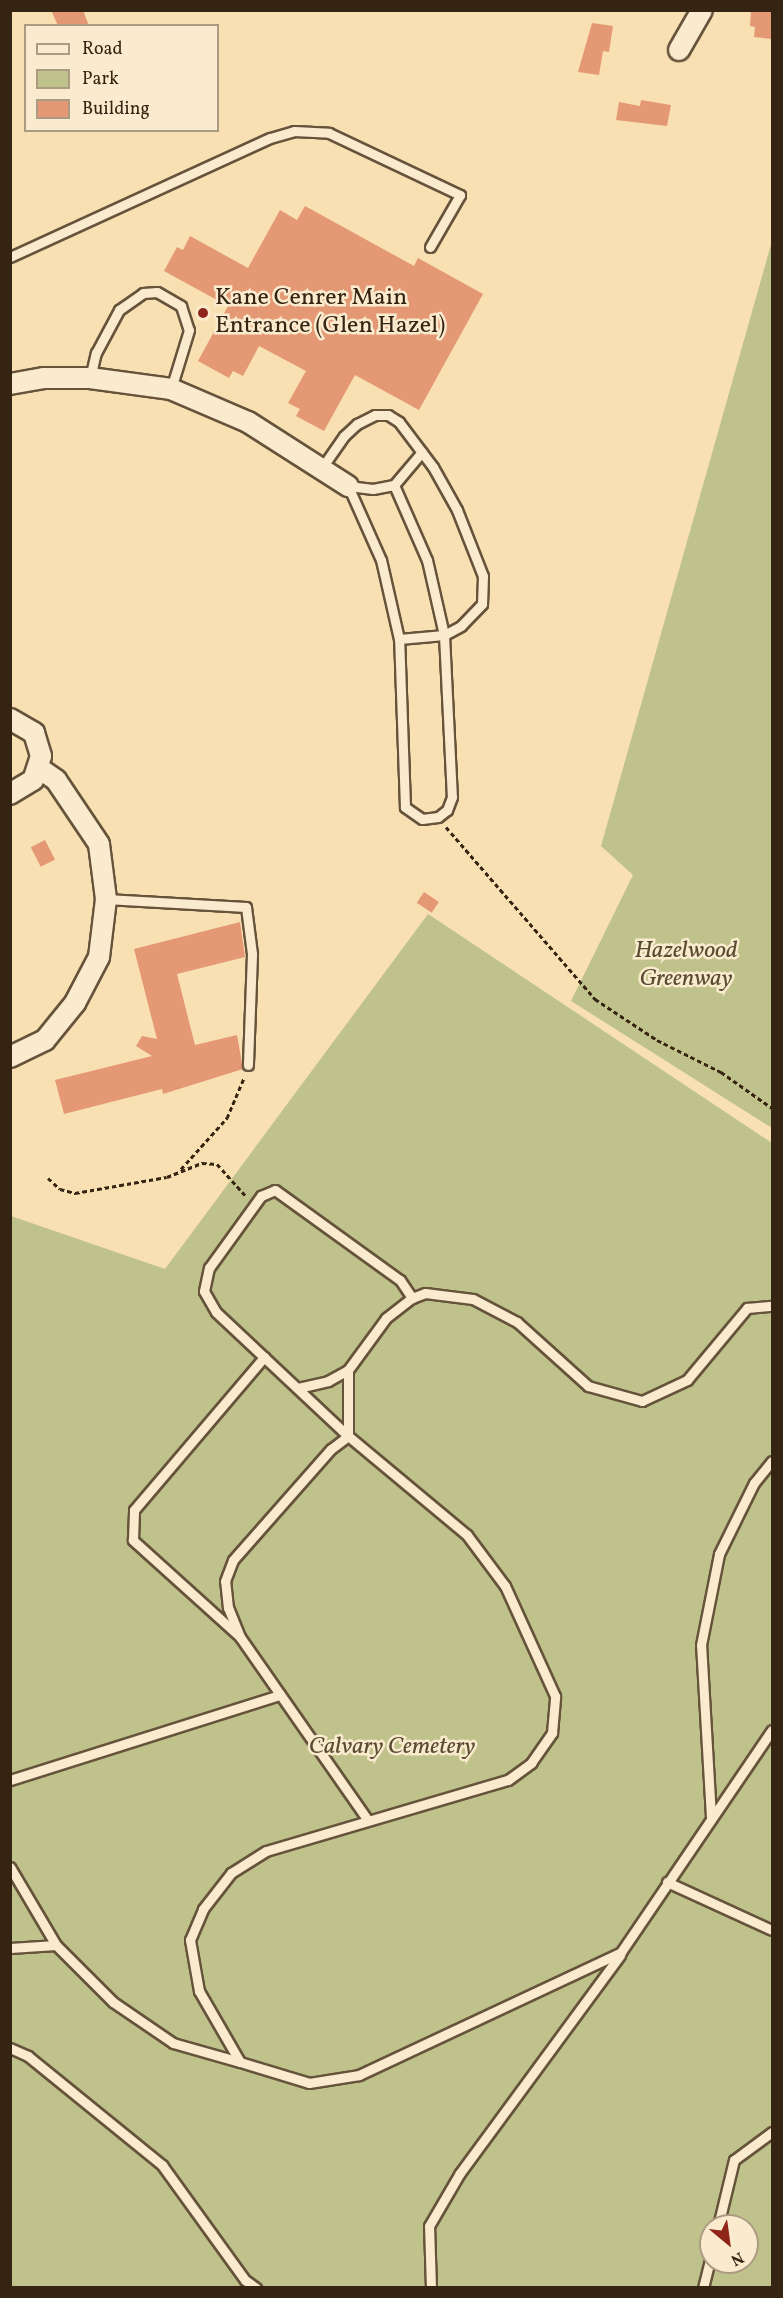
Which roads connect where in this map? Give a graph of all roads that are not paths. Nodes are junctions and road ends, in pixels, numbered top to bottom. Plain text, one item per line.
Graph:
1 (702, 10) edge
2 (679, 50) dead end
3 (430, 247) dead end
4 (10, 257) edge
5 (90, 378) junction
6 (10, 384) edge
7 (171, 390) junction
8 (422, 452) junction
9 (321, 469) junction
10 (348, 486) junction
11 (394, 486) junction
12 (444, 634) junction
13 (399, 639) junction
14 (10, 719) edge
15 (39, 768) junction
16 (10, 794) edge
17 (106, 899) junction
18 (10, 1058) edge
19 (248, 1065) road end
20 (411, 1298) junction
21 (772, 1306) edge
22 (264, 1357) junction
23 (348, 1370) junction
24 (298, 1388) junction
25 (348, 1436) junction
26 (772, 1461) edge
27 (240, 1637) junction
28 (280, 1695) junction
29 (772, 1730) edge
30 (10, 1780) edge
31 (711, 1817) junction
32 (367, 1820) junction
33 (10, 1867) edge
34 (667, 1882) junction
35 (772, 1930) edge
36 (56, 1945) junction
37 (10, 1948) edge
38 (621, 1952) junction
39 (10, 2048) edge
40 (240, 2062) junction
41 (772, 2132) edge
42 (721, 2214) edge
43 (256, 2288) edge
44 (431, 2288) edge

1 - 2 street
3 - 4 lane
5 - 6 street
5 - 7 street
5 - 7 lane
7 - 9 street
8 - 9 lane
8 - 11 lane
8 - 12 lane
9 - 10 street
10 - 11 lane
10 - 13 lane
11 - 12 lane
12 - 13 lane
12 - 13 lane
14 - 15 street
15 - 16 street
15 - 17 street
17 - 18 street
17 - 19 lane
20 - 21 lane
20 - 22 lane
20 - 23 lane
22 - 24 lane
22 - 27 lane
23 - 24 lane
23 - 25 lane
24 - 25 lane
25 - 27 lane
25 - 32 lane
26 - 31 lane
27 - 28 lane
28 - 30 lane
28 - 32 lane
29 - 31 lane
31 - 34 lane
32 - 40 lane
33 - 36 lane
34 - 35 lane
34 - 38 lane
36 - 37 lane
36 - 40 lane
38 - 40 lane
38 - 44 lane
39 - 43 lane
41 - 42 lane

